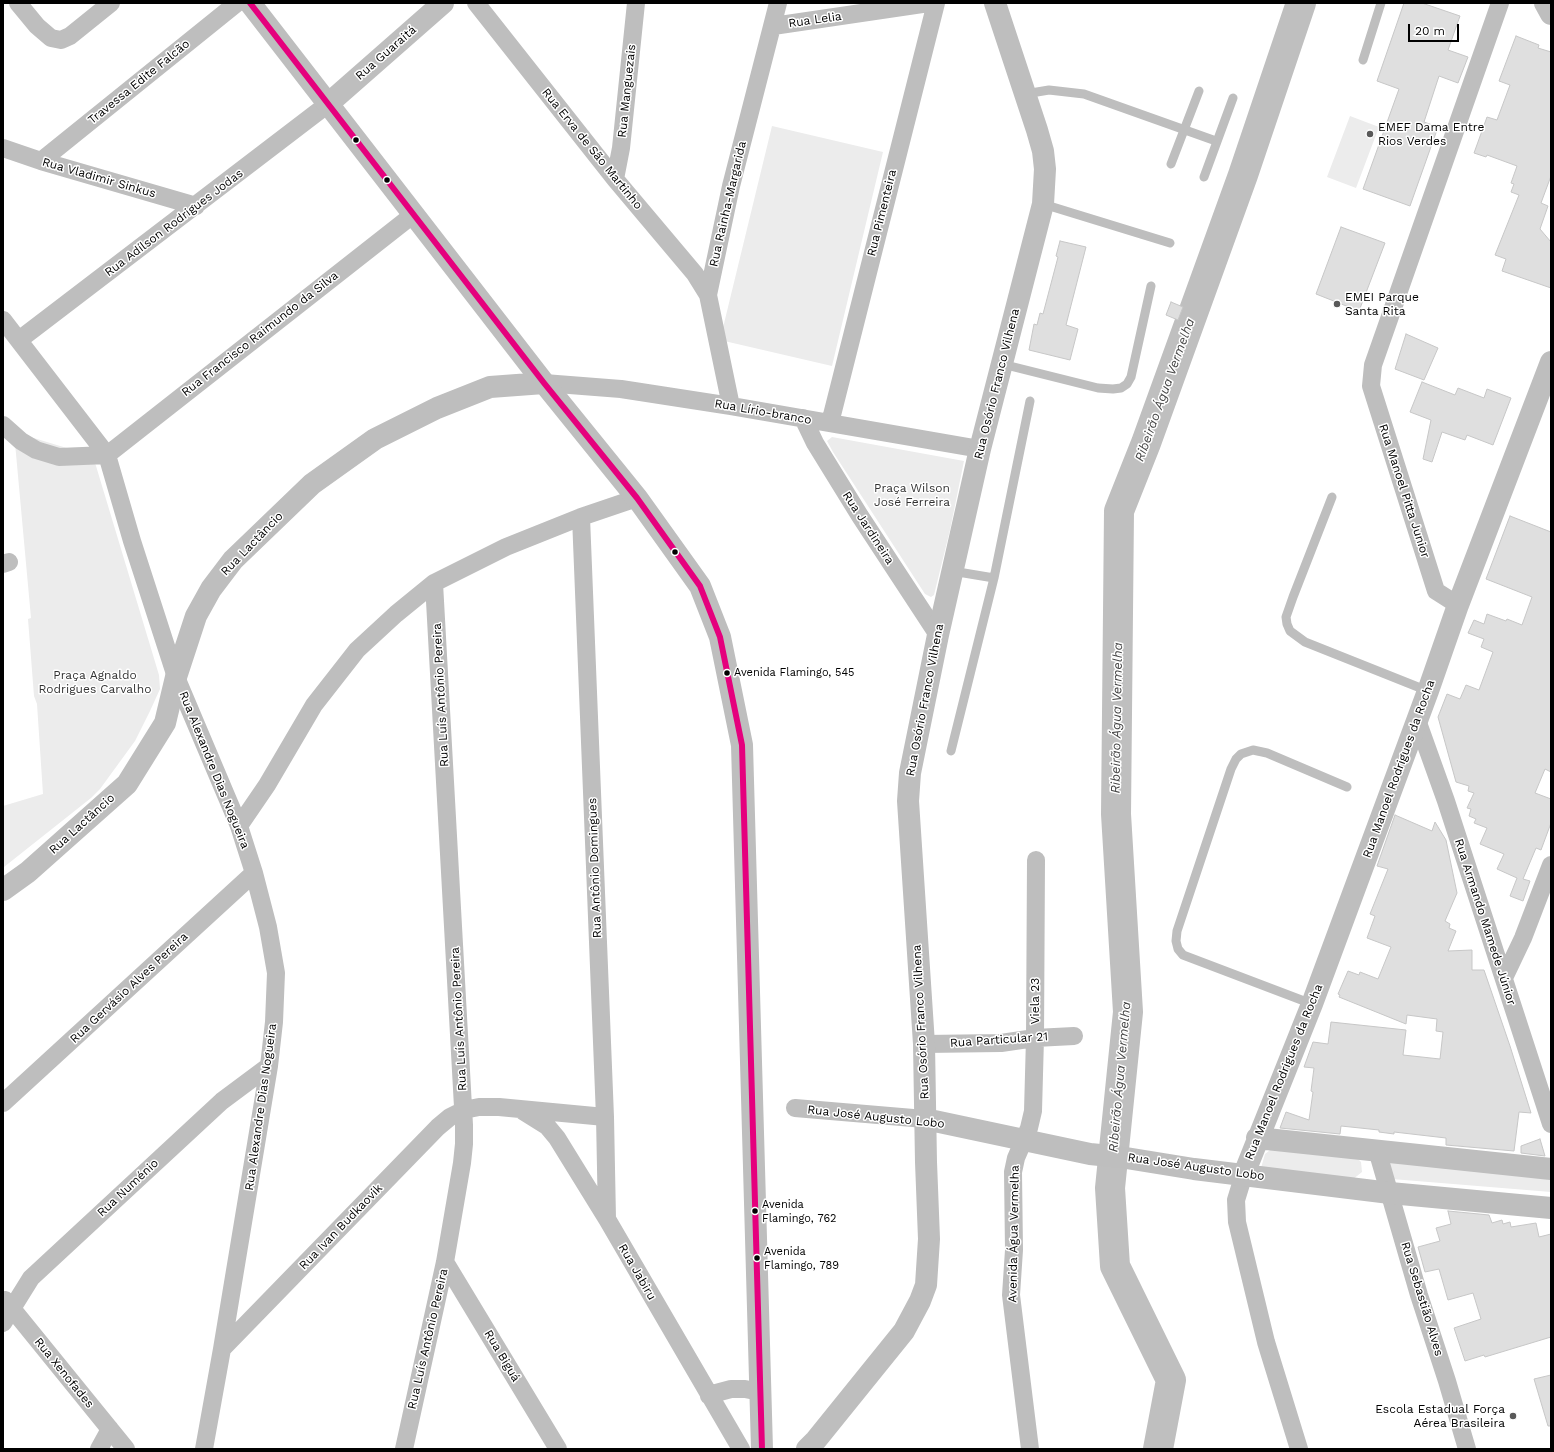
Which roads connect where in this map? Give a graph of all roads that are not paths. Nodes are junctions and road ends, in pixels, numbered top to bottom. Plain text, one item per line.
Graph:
1 (18, 3) edge
2 (111, 3) edge
3 (237, 3) edge
4 (250, 3) edge
5 (444, 3) edge
6 (476, 3) edge
7 (636, 3) edge
8 (778, 3) edge
9 (929, 3) edge
10 (936, 3) edge
11 (995, 3) edge
12 (1381, 3) edge
13 (1500, 3) edge
14 (1545, 3) edge
15 (1551, 14) edge
16 (772, 26) junction
17 (1363, 60) dead end
18 (1199, 91) dead end
19 (1025, 94) junction
20 (1233, 98) dead end
21 (328, 104) junction
22 (1184, 130) junction
23 (1216, 141) junction
24 (3, 148) edge
25 (41, 161) junction
26 (1171, 164) dead end
27 (1204, 177) dead end
28 (615, 179) junction
29 (1043, 204) junction
30 (196, 206) junction
31 (414, 214) junction
32 (1170, 243) dead end
33 (1151, 286) dead end
34 (708, 294) junction
35 (3, 320) edge
36 (19, 340) junction
37 (1551, 362) edge
38 (1002, 364) junction
39 (544, 383) junction
40 (1030, 401) dead end
41 (731, 406) junction
42 (803, 418) junction
43 (830, 423) junction
44 (3, 425) edge
45 (980, 449) junction
46 (107, 455) junction
47 (1332, 497) dead end
48 (637, 498) junction
49 (581, 517) junction
50 (952, 571) junction
51 (994, 578) junction
52 (434, 583) junction
53 (1458, 605) junction
54 (938, 635) junction
55 (176, 677) junction
56 (1428, 691) junction
57 (1417, 720) junction
58 (952, 750) dead end
59 (1347, 787) dead end
60 (239, 826) junction
61 (1036, 860) dead end
62 (1551, 865) edge
63 (254, 873) junction
64 (3, 890) edge
65 (1504, 978) junction
66 (1312, 1004) junction
67 (1074, 1036) dead end
68 (1035, 1038) junction
69 (924, 1044) junction
70 (268, 1066) junction
71 (3, 1103) edge
72 (795, 1108) dead end
73 (519, 1109) junction
74 (464, 1110) junction
75 (605, 1117) junction
76 (925, 1119) junction
77 (1551, 1124) edge
78 (1257, 1138) junction
79 (1024, 1140) junction
80 (1377, 1150) junction
81 (1551, 1169) edge
82 (1244, 1174) junction
83 (1390, 1193) junction
84 (1551, 1208) edge
85 (607, 1219) junction
86 (445, 1262) junction
87 (6, 1309) edge
88 (222, 1349) junction
89 (760, 1392) junction
90 (709, 1396) junction
91 (110, 1429) junction
92 (99, 1449) edge
93 (126, 1449) edge
94 (204, 1449) edge
95 (404, 1449) edge
96 (558, 1449) edge
97 (741, 1449) edge
98 (762, 1449) edge
99 (807, 1449) edge
100 (1030, 1449) edge
101 (1299, 1449) edge
102 (1467, 1449) edge

1 - 2 street
3 - 25 street, Travessa Edite Falcão
4 - 21 street
5 - 21 street, Rua Guaraitá
6 - 28 street, Rua Erva de São Martinho
7 - 28 street, Rua Manguezais
8 - 16 street, Rua Rainha-Margarida
9 - 16 street, Rua Lelia
10 - 43 street, Rua Pimenteira
11 - 19 street, Rua Osório Franco Vilhena
12 - 17 lane
13 - 53 street, Rua Manoel Pitta Junior
14 - 15 street
16 - 34 street, Rua Rainha-Margarida
18 - 22 lane
19 - 22 lane
19 - 29 street, Rua Osório Franco Vilhena
20 - 23 lane
21 - 30 street, Rua Adílson Rodrigues Jodas
21 - 31 street
22 - 23 lane
22 - 26 lane
23 - 27 lane
24 - 25 street, Rua Vladimir Sinkus
25 - 30 street, Rua Vladimir Sinkus
28 - 34 street, Rua Erva de São Martinho
29 - 32 lane
29 - 38 street, Rua Osório Franco Vilhena
30 - 36 street, Rua Adílson Rodrigues Jodas
31 - 39 street
31 - 46 street, Rua Francisco Raimundo da Silva
33 - 38 lane
34 - 41 street, Rua Rainha-Margarida
35 - 36 street, Rua Alexandre Dias Nogueira
36 - 46 street, Rua Alexandre Dias Nogueira
37 - 53 street, Rua Manoel Rodrigues da Rocha
38 - 45 street, Rua Osório Franco Vilhena
39 - 41 street, Rua Lírio-branco
39 - 48 street
39 - 55 street, Rua Lactâncio
40 - 51 lane
41 - 42 street, Rua Lírio-branco
42 - 43 street, Rua Lírio-branco
42 - 54 street, Rua Jardineira
43 - 45 street, Rua Lírio-branco
44 - 46 street
45 - 50 street, Rua Osório Franco Vilhena
46 - 55 street, Rua Alexandre Dias Nogueira
47 - 56 lane
48 - 49 street
48 - 89 street
49 - 52 street
49 - 75 street, Rua Antônio Domingues
50 - 51 lane
50 - 54 street, Rua Osório Franco Vilhena
51 - 58 lane
52 - 60 street
52 - 74 street, Rua Luís Antônio Pereira
53 - 56 street, Rua Manoel Rodrigues da Rocha
54 - 69 street, Rua Osório Franco Vilhena
55 - 60 street, Rua Alexandre Dias Nogueira
55 - 64 street, Rua Lactâncio
56 - 57 street, Rua Manoel Rodrigues da Rocha
57 - 65 street, Rua Armando Mamede Júnior
57 - 66 street, Rua Manoel Rodrigues da Rocha
59 - 66 lane
60 - 63 street, Rua Alexandre Dias Nogueira
61 - 68 street, Viela 23
62 - 65 street
63 - 70 street, Rua Alexandre Dias Nogueira
63 - 71 street, Rua Gervásio Alves Pereira
65 - 77 street, Rua Armando Mamede Júnior
66 - 78 street, Rua Manoel Rodrigues da Rocha
67 - 68 street, Rua Particular 21
68 - 69 street, Rua Particular 21
68 - 79 street, Viela 23
69 - 76 street, Rua Osório Franco Vilhena
70 - 87 street, Rua Numénio
70 - 88 street, Rua Alexandre Dias Nogueira
72 - 76 street, Rua José Augusto Lobo
73 - 74 street, Rua Jabiru
73 - 75 street, Rua Jabiru
73 - 85 street, Rua Jabiru
74 - 86 street, Rua Luís Antônio Pereira
74 - 88 street, Rua Ivan Budkaovik
75 - 85 street, Rua Antônio Domingues
76 - 79 street, Rua José Augusto Lobo
76 - 99 street, Rua Osório Franco Vilhena
78 - 80 street
78 - 82 street, Rua Manoel Rodrigues da Rocha
79 - 82 street, Rua José Augusto Lobo
79 - 100 street, Avenida Água Vermelha
80 - 81 street
80 - 83 street, Rua Sebastião Alves
82 - 83 street, Rua José Augusto Lobo
82 - 101 street
83 - 84 street, Rua José Augusto Lobo
83 - 102 street, Rua Sebastião Alves
85 - 90 street, Rua Jabiru
86 - 95 street, Rua Luís Antônio Pereira
86 - 96 street, Rua Biguá
87 - 91 street, Rua Xenofades
88 - 94 street, Rua Alexandre Dias Nogueira
89 - 90 street
89 - 98 street
90 - 97 street, Rua Jabiru
91 - 92 street
91 - 93 street, Rua Xenofades

